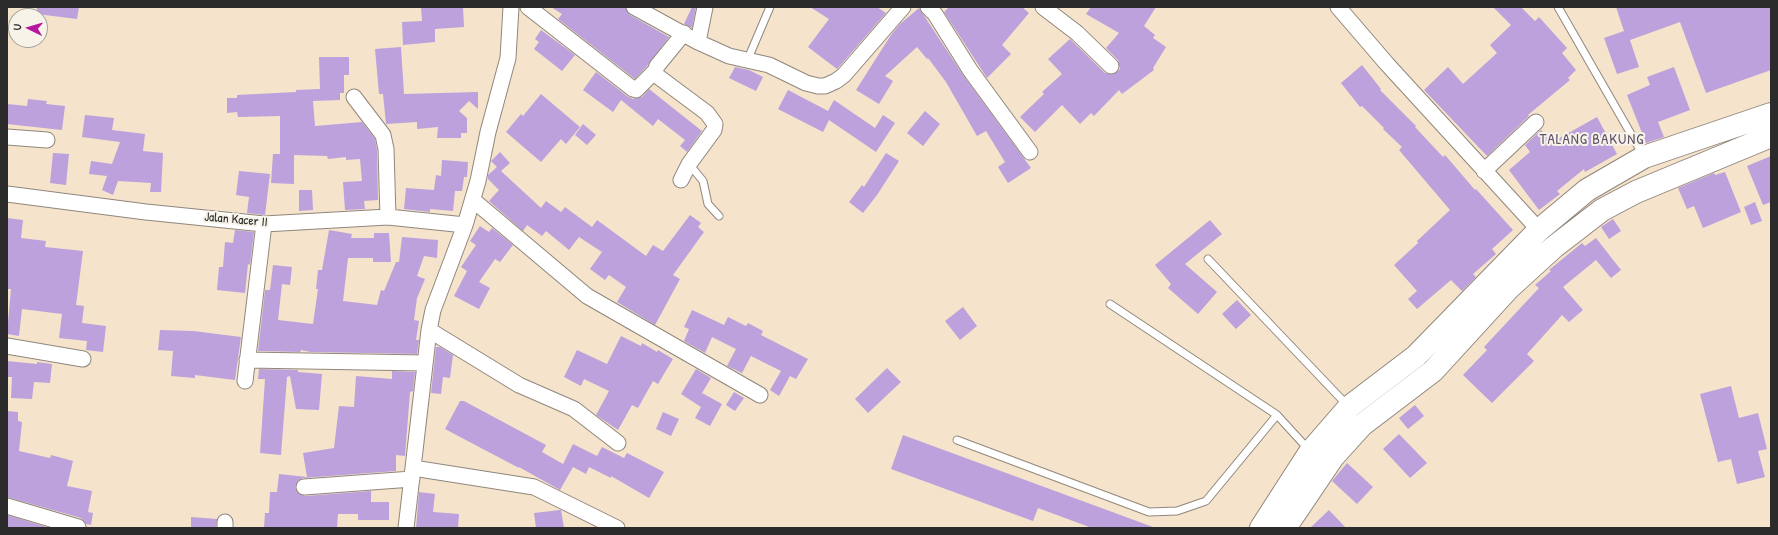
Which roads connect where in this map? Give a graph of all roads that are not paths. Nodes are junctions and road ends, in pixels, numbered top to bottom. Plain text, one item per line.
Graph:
1 (511, 7) edge
2 (528, 7) edge
3 (634, 7) edge
4 (705, 7) edge
5 (770, 7) edge
6 (903, 7) edge
7 (928, 7) edge
8 (1043, 7) edge
9 (1338, 7) edge
10 (1558, 7) edge
11 (684, 33) junction
12 (698, 42) junction
13 (747, 61) junction
14 (1111, 66) dead end
15 (655, 71) junction
16 (354, 97) dead end
17 (1771, 114) edge
18 (1536, 122) dead end
19 (7, 136) edge
20 (1771, 136) edge
21 (47, 140) dead end
22 (1030, 152) dead end
23 (1644, 157) junction
24 (689, 164) junction
25 (1484, 171) junction
26 (681, 180) dead end
27 (7, 194) edge
28 (473, 200) junction
29 (719, 216) dead end
30 (388, 217) junction
31 (264, 224) junction
32 (465, 225) junction
33 (1539, 230) junction
34 (1208, 259) dead end
35 (1110, 304) dead end
36 (429, 330) junction
37 (7, 346) edge
38 (83, 359) dead end
39 (247, 360) junction
40 (424, 363) junction
41 (245, 381) dead end
42 (760, 395) dead end
43 (1349, 407) junction
44 (1277, 415) junction
45 (957, 440) dead end
46 (618, 443) dead end
47 (1310, 452) junction
48 (413, 473) junction
49 (304, 488) dead end
50 (7, 506) edge
51 (78, 527) edge
52 (406, 528) edge
53 (617, 528) edge
54 (1261, 528) edge
55 (1285, 528) edge

1 - 28 street
2 - 15 street
3 - 11 street
4 - 12 street
5 - 13 lane
6 - 13 street
7 - 22 street
8 - 14 street
9 - 25 street
10 - 23 lane
11 - 12 street
11 - 15 street
12 - 13 street
15 - 24 street
16 - 30 street
17 - 23 highway
18 - 25 street
19 - 21 street
20 - 55 highway
23 - 33 highway
24 - 26 street
24 - 29 lane
25 - 33 street
27 - 31 street, Jalan Kacer II
28 - 32 street
28 - 42 street
30 - 31 street, Jalan Kacer II
30 - 32 street, Jalan Kacer II
31 - 39 street
32 - 36 street
33 - 43 highway
34 - 43 lane
35 - 44 lane
36 - 40 street
36 - 46 street
37 - 38 street
39 - 40 street
39 - 41 street
40 - 48 street
43 - 47 highway
44 - 45 lane
44 - 47 lane
47 - 54 highway
48 - 49 street
48 - 52 street
48 - 53 street
50 - 51 street

